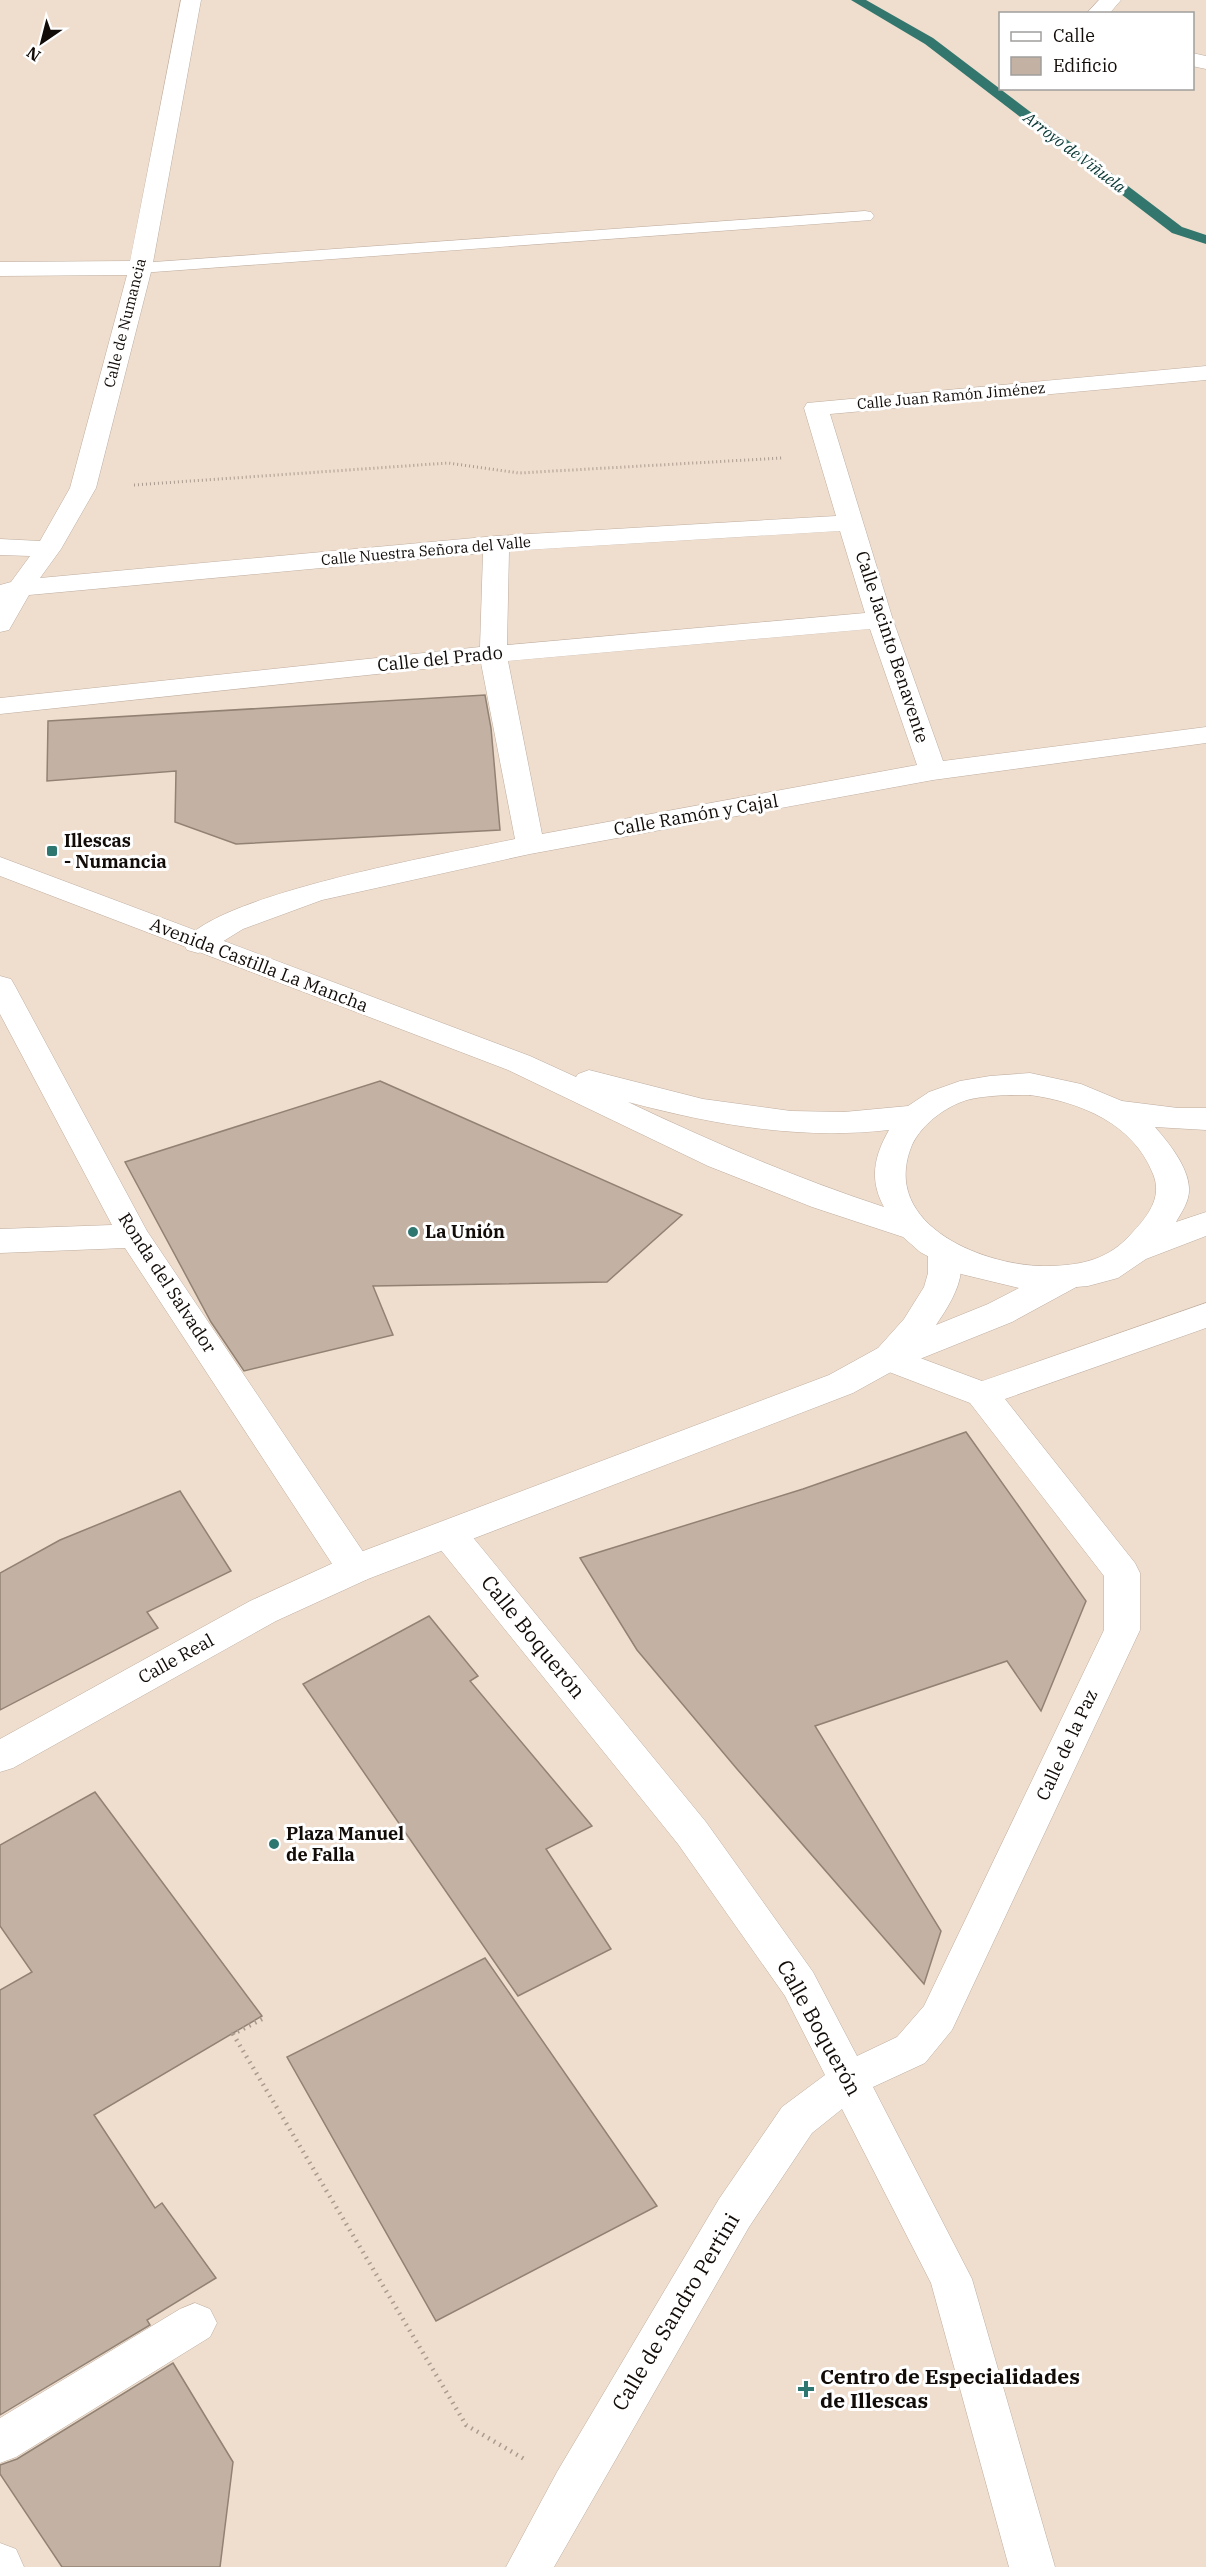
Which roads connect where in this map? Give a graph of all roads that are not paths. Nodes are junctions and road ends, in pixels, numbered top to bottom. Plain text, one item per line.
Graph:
1 (191, 0) edge
2 (1111, 0) edge
3 (1098, 12) edge
4 (865, 216) dead end
5 (0, 268) edge
6 (140, 268) junction
7 (1206, 373) edge
8 (852, 523) junction
9 (496, 544) junction
10 (0, 547) edge
11 (48, 549) junction
12 (10, 591) edge
13 (880, 620) junction
14 (0, 624) edge
15 (493, 654) junction
16 (0, 706) edge
17 (1206, 735) edge
18 (933, 771) junction
19 (531, 845) junction
20 (0, 866) edge
21 (198, 942) junction
22 (0, 986) edge
23 (519, 1063) junction
24 (1117, 1110) junction
25 (915, 1116) junction
26 (1206, 1119) edge
27 (1206, 1223) edge
28 (914, 1229) junction
29 (134, 1236) junction
30 (0, 1241) edge
31 (1136, 1250) junction
32 (944, 1253) junction
33 (1068, 1277) junction
34 (1206, 1315) edge
35 (888, 1358) junction
36 (982, 1394) junction
37 (449, 1534) junction
38 (355, 1569) junction
39 (0, 1757) edge
40 (849, 2079) junction
41 (195, 2323) dead end
42 (0, 2442) edge
43 (529, 2567) edge
44 (1032, 2567) edge

1 - 6 street, Calle de Numancia
2 - 3 street
4 - 6 lane
5 - 6 street
6 - 11 street, Calle de Numancia
7 - 8 street, Calle Juan Ramón Jiménez
8 - 9 street, Calle Nuestra Señora del Valle
8 - 13 street, Calle Jacinto Benavente
9 - 12 street, Calle Nuestra Señora del Valle
9 - 15 street
10 - 11 street
11 - 12 street, Calle de Numancia
12 - 14 street, Calle de Numancia
13 - 15 street, Calle del Prado
13 - 18 street, Calle Jacinto Benavente
15 - 16 street, Calle del Prado
15 - 19 street
17 - 18 street, Calle Ramón y Cajal
18 - 19 street, Calle Ramón y Cajal
19 - 21 street, Calle Ramón y Cajal
20 - 21 street, Avenida Castilla La Mancha
21 - 23 street, Avenida Castilla La Mancha
22 - 29 street, Ronda del Salvador
23 - 25 street
23 - 28 street
24 - 25 street
24 - 26 street
24 - 31 street
25 - 28 street
27 - 31 street
28 - 32 street
29 - 30 street
29 - 38 street, Ronda del Salvador
31 - 33 street
32 - 33 street
32 - 35 street
33 - 35 street
34 - 36 street
35 - 36 street
35 - 37 street, Calle Real
36 - 40 street, Calle de la Paz
37 - 38 street, Calle Real
37 - 40 street, Calle Boquerón
38 - 39 street, Calle Real
40 - 43 street, Calle de Sandro Pertini
40 - 44 street, Calle Boquerón
41 - 42 street

